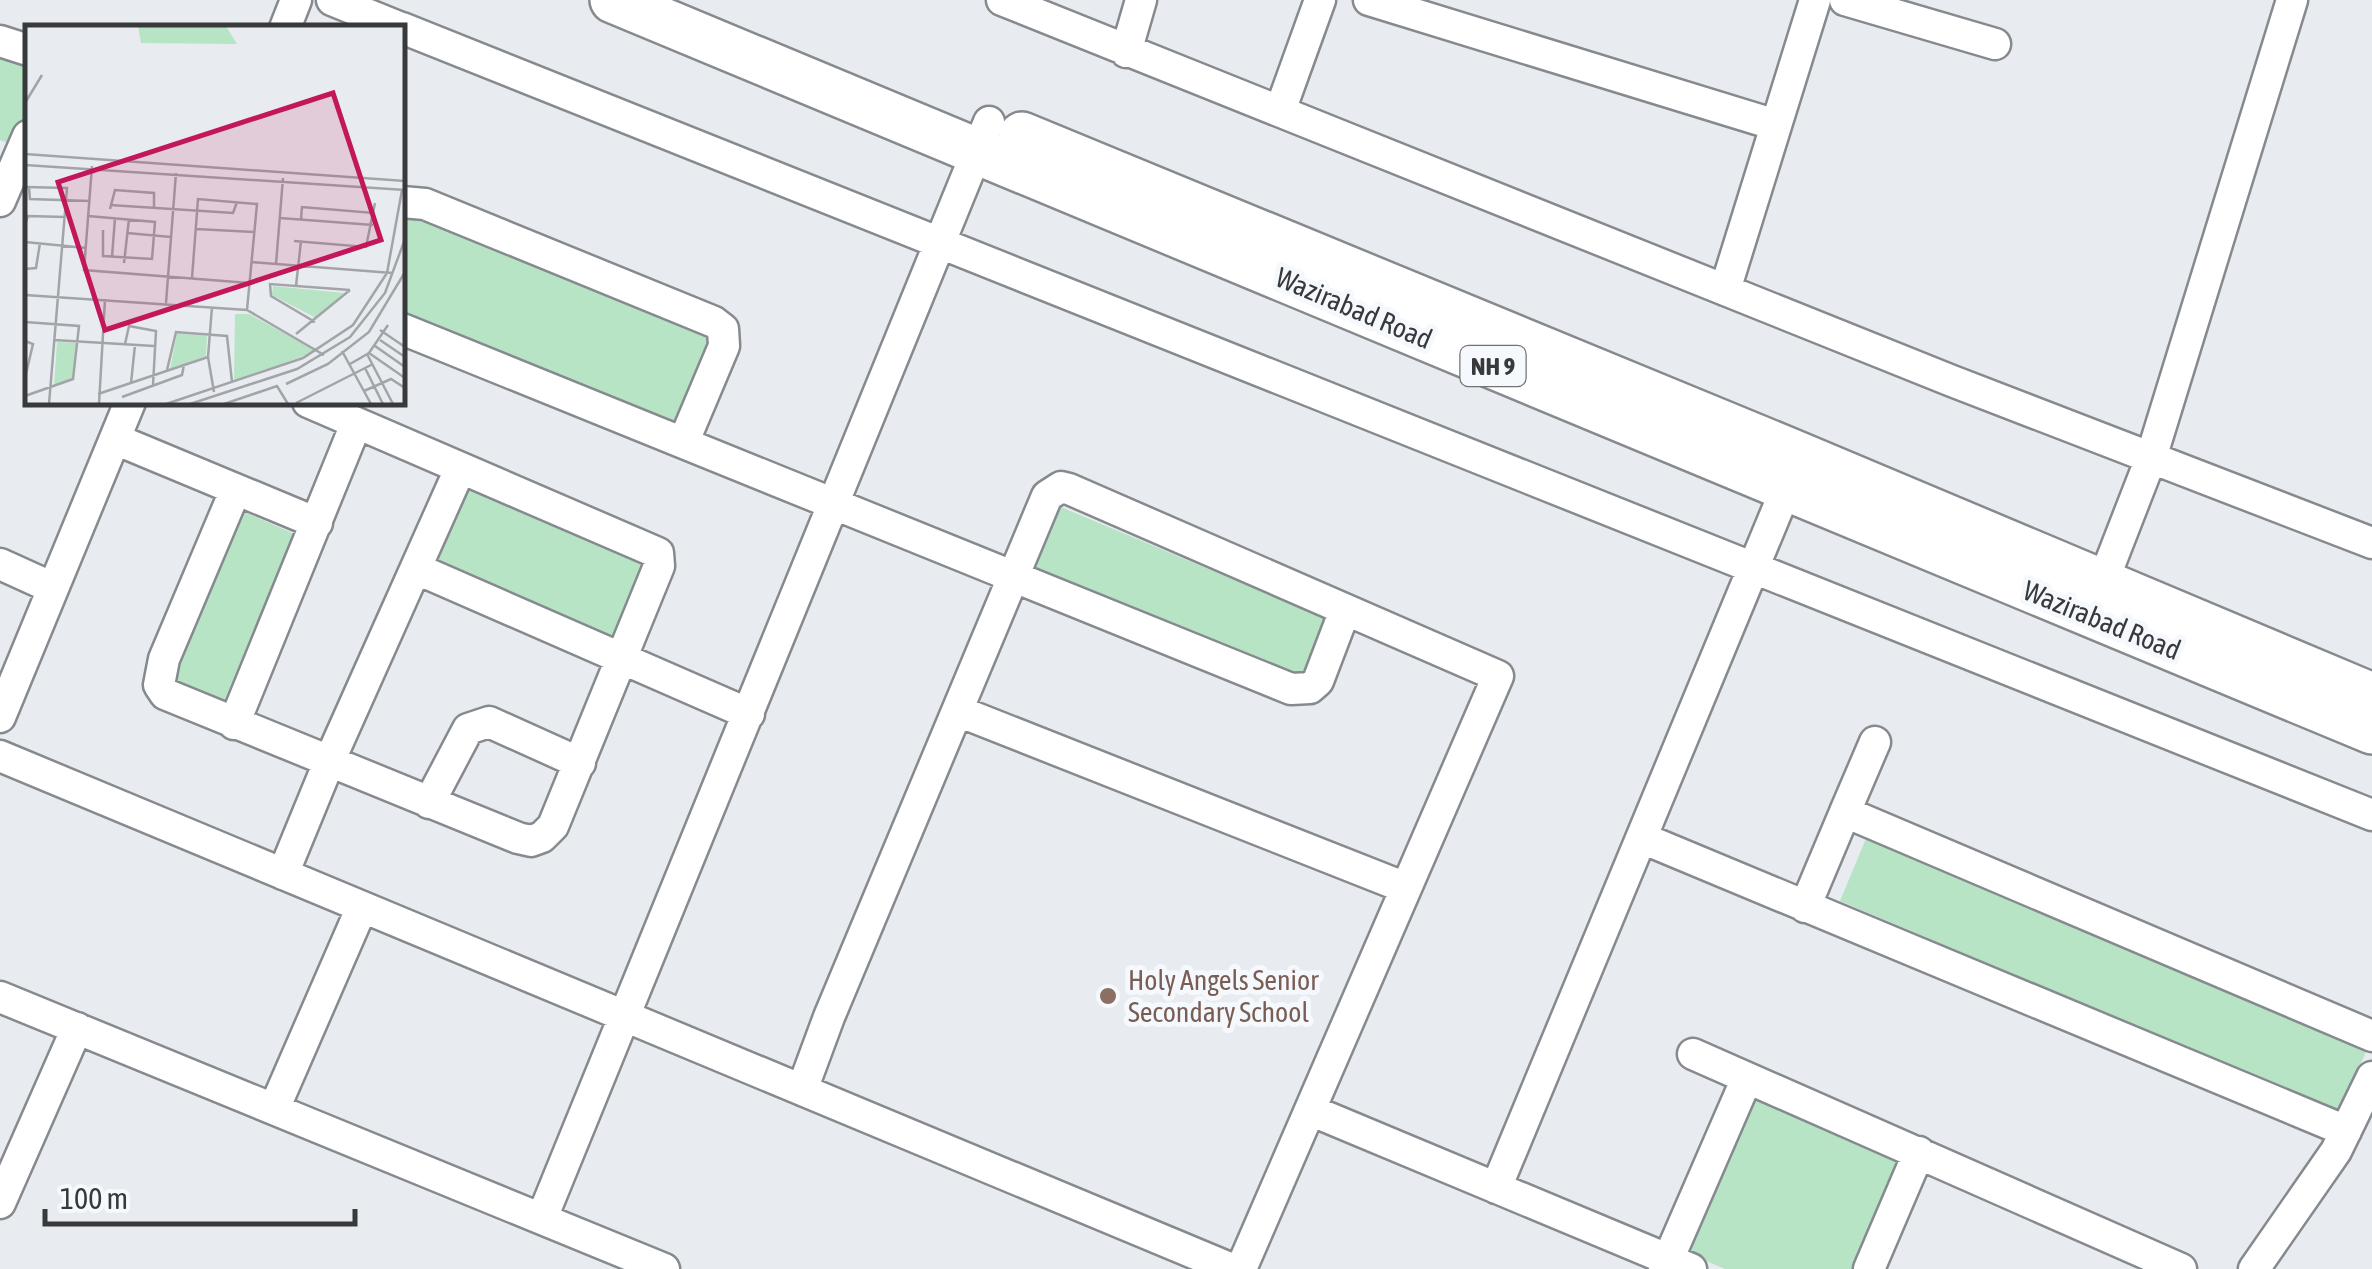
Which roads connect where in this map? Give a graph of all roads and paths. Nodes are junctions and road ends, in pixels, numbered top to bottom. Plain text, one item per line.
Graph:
1 (296, 0) edge
2 (332, 0) edge
3 (613, 0) edge
4 (691, 0) edge
5 (1002, 0) edge
6 (1141, 0) edge
7 (1320, 0) edge
8 (1369, 0) edge
9 (1815, 0) edge
10 (1845, 0) edge
11 (2292, 0) edge
12 (1463, 14) edge
13 (285, 25) edge
14 (394, 25) edge
15 (405, 29) edge
16 (0, 41) edge
17 (1995, 44) dead end
18 (25, 49) edge
19 (1126, 52) junction
20 (1280, 111) junction
21 (1776, 126) junction
22 (984, 136) junction
23 (18, 152) edge
24 (0, 201) edge
25 (405, 202) edge
26 (941, 244) junction
27 (1726, 290) junction
28 (405, 330) edge
29 (129, 405) edge
30 (316, 405) edge
31 (356, 424) junction
32 (115, 438) junction
33 (684, 441) junction
34 (2151, 458) junction
35 (460, 469) junction
36 (235, 490) junction
37 (1786, 490) junction
38 (835, 504) junction
39 (318, 522) junction
40 (2372, 543) edge
41 (0, 564) edge
42 (1754, 568) junction
43 (417, 570) junction
44 (1011, 578) junction
45 (2102, 584) junction
46 (53, 588) junction
47 (1345, 610) junction
48 (622, 658) junction
49 (2372, 696) edge
50 (958, 711) junction
51 (749, 714) junction
52 (0, 716) edge
53 (234, 724) junction
54 (2372, 731) edge
55 (1875, 742) dead end
56 (0, 756) edge
57 (328, 762) junction
58 (580, 763) junction
59 (429, 803) junction
60 (1845, 812) junction
61 (2372, 815) edge
62 (1642, 838) junction
63 (283, 874) junction
64 (1406, 888) junction
65 (362, 907) junction
66 (1804, 908) junction
67 (0, 997) edge
68 (625, 1016) junction
69 (78, 1028) junction
70 (2372, 1036) edge
71 (1693, 1054) dead end
72 (2372, 1077) edge
73 (1747, 1078) junction
74 (802, 1090) junction
75 (274, 1109) junction
76 (1310, 1110) junction
77 (2346, 1131) junction
78 (1919, 1152) junction
79 (1496, 1188) junction
80 (0, 1203) edge
81 (542, 1218) junction
82 (1675, 1266) edge
83 (664, 1269) edge
84 (1232, 1269) edge
85 (1241, 1269) edge
86 (1868, 1269) edge
87 (2181, 1269) edge
88 (2254, 1269) edge

1 - 13 street
2 - 14 street
3 - 22 highway, Wazirabad Road / NH 9
4 - 22 highway, Wazirabad Road / NH 9
5 - 19 street
6 - 19 street
7 - 20 street
8 - 12 street
9 - 21 street
10 - 17 street
11 - 34 street
12 - 21 street
15 - 26 street
16 - 18 street
19 - 20 street
20 - 27 street
21 - 27 street
22 - 26 street
22 - 37 highway, Wazirabad Road / NH 9
22 - 45 highway, Wazirabad Road / NH 9
23 - 24 street
25 - 33 street
26 - 38 street
26 - 42 street
27 - 34 street
28 - 33 street
29 - 32 street
30 - 31 street
31 - 35 street
31 - 39 street
32 - 36 street
32 - 46 street
33 - 38 street
34 - 40 street
34 - 45 street
35 - 43 street
35 - 48 street
36 - 39 street
36 - 53 street
37 - 42 street
37 - 54 highway, Wazirabad Road / NH 9
38 - 44 street
38 - 51 street
39 - 53 street
41 - 46 street
42 - 61 street
42 - 62 street
43 - 48 street
43 - 57 street
44 - 47 street
44 - 47 street
44 - 50 street
45 - 49 highway, Wazirabad Road / NH 9
46 - 52 street
47 - 64 street
48 - 51 street
48 - 58 street
50 - 64 street
50 - 74 street
51 - 68 street
53 - 57 street
55 - 60 street
56 - 63 street
57 - 59 street
57 - 63 street
58 - 59 street
58 - 59 street
60 - 66 street
60 - 70 street
62 - 66 street
62 - 79 street
63 - 65 street
64 - 76 street
65 - 68 street
65 - 75 street
66 - 77 street
67 - 69 street
68 - 74 street
68 - 81 street
69 - 75 street
69 - 80 street
71 - 73 street
72 - 77 street
73 - 78 street
73 - 82 street
74 - 84 street
75 - 81 street
76 - 79 street
76 - 85 street
77 - 88 street
78 - 86 street
78 - 87 street
79 - 82 street
81 - 83 street

